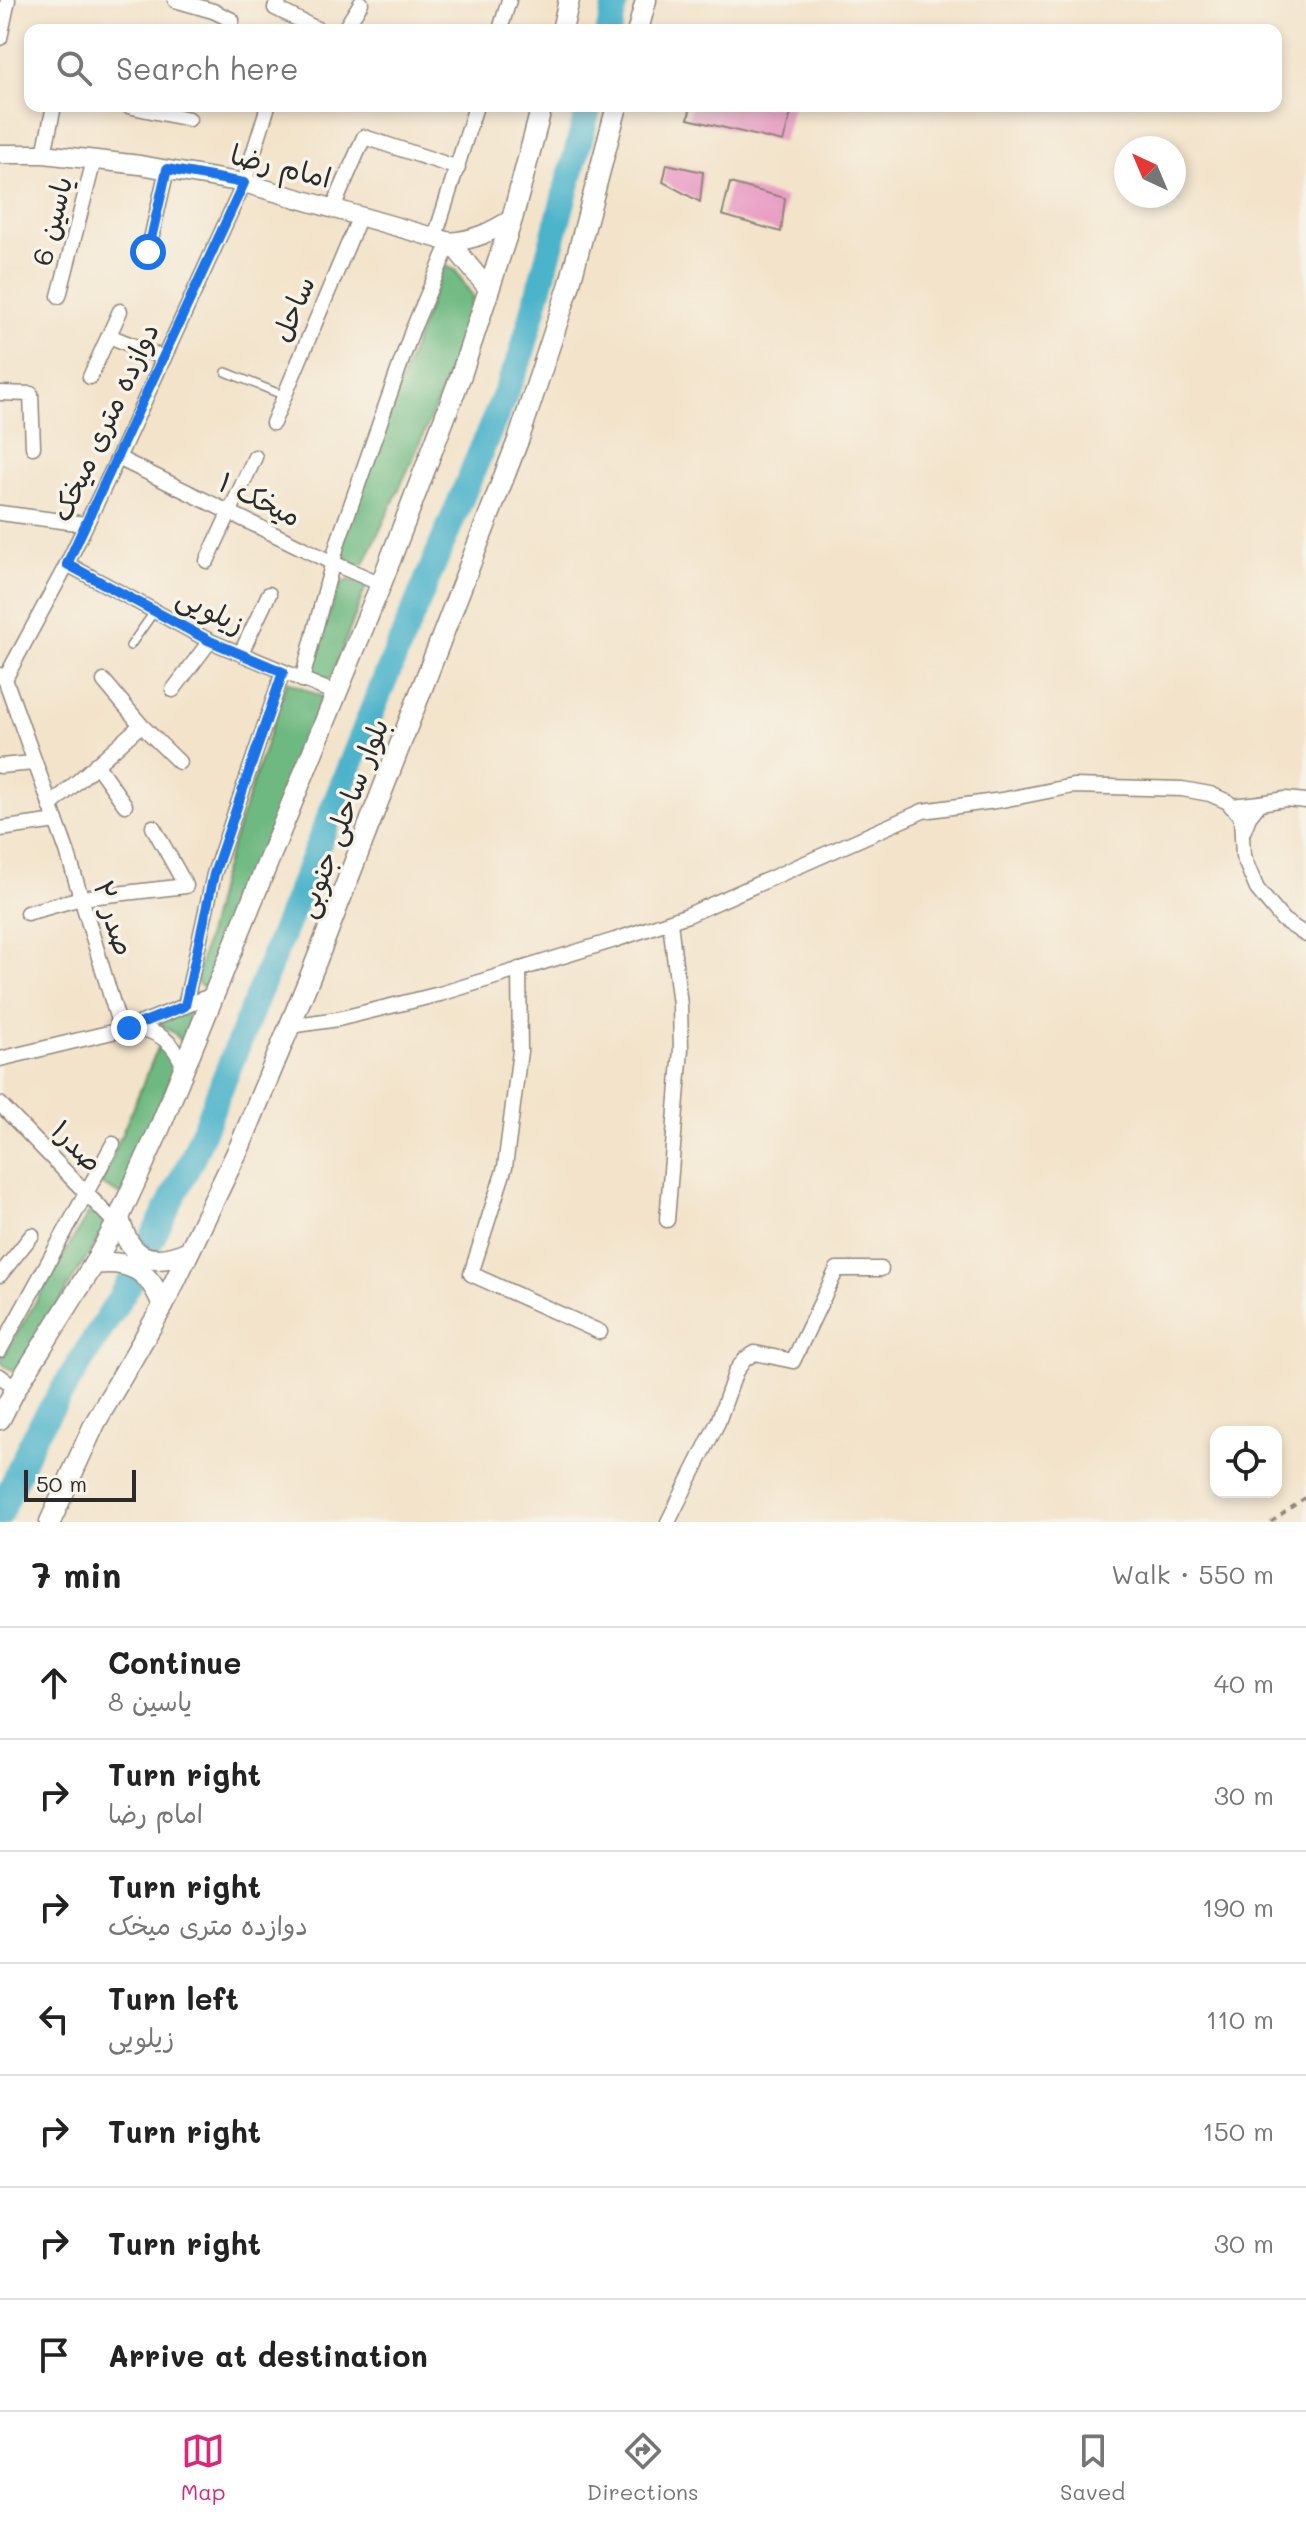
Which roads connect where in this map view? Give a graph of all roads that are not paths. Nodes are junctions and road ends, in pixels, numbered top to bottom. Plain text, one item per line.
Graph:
1 (8, 0) edge
2 (175, 0) edge
3 (280, 0) edge
4 (509, 0) edge
5 (569, 0) edge
6 (646, 0) edge
7 (361, 3) dead end
8 (231, 24) edge
9 (296, 24) edge
10 (348, 24) edge
11 (502, 24) edge
12 (563, 24) edge
13 (640, 24) edge
14 (0, 38) edge
15 (53, 112) edge
16 (156, 112) edge
17 (266, 112) edge
18 (474, 112) edge
19 (540, 112) edge
20 (615, 112) edge
21 (189, 119) dead end
22 (0, 154) edge
23 (44, 154) junction
24 (94, 160) junction
25 (458, 168) junction
26 (167, 169) junction
27 (244, 183) junction
28 (333, 208) junction
29 (360, 216) junction
30 (512, 219) junction
31 (442, 239) junction
32 (148, 252) dead end
33 (489, 290) junction
34 (59, 296) dead end
35 (120, 311) dead end
36 (109, 336) junction
37 (164, 358) junction
38 (226, 372) dead end
39 (90, 377) dead end
40 (0, 393) edge
41 (285, 396) junction
42 (273, 423) dead end
43 (33, 447) dead end
44 (255, 457) dead end
45 (118, 458) junction
46 (0, 513) edge
47 (230, 513) junction
48 (85, 524) junction
49 (207, 561) dead end
50 (67, 564) junction
51 (335, 564) junction
52 (381, 584) junction
53 (269, 594) dead end
54 (155, 612) junction
55 (210, 641) junction
56 (130, 646) dead end
57 (241, 653) junction
58 (283, 672) junction
59 (2, 677) edge
60 (302, 680) junction
61 (104, 681) dead end
62 (173, 690) dead end
63 (335, 693) junction
64 (141, 725) junction
65 (179, 762) dead end
66 (34, 763) junction
67 (96, 764) junction
68 (0, 766) edge
69 (1306, 801) edge
70 (1260, 803) junction
71 (125, 805) dead end
72 (50, 806) junction
73 (1231, 806) junction
74 (56, 821) junction
75 (153, 827) dead end
76 (0, 829) edge
77 (1242, 834) junction
78 (81, 898) junction
79 (27, 913) dead end
80 (670, 922) junction
81 (1306, 935) edge
82 (519, 969) junction
83 (215, 994) junction
84 (185, 1006) junction
85 (290, 1026) junction
86 (125, 1029) junction
87 (0, 1059) edge
88 (184, 1069) junction
89 (0, 1104) edge
90 (113, 1144) dead end
91 (87, 1194) junction
92 (667, 1220) dead end
93 (118, 1221) junction
94 (32, 1235) dead end
95 (189, 1251) junction
96 (94, 1264) junction
97 (881, 1269) dead end
98 (0, 1275) edge
99 (163, 1306) junction
100 (600, 1332) dead end
101 (0, 1350) edge
102 (8, 1382) edge
103 (0, 1419) edge
104 (50, 1522) edge
105 (668, 1522) edge

1 - 14 street
2 - 8 street
3 - 9 street
4 - 11 street
5 - 12 main road
6 - 13 main road
7 - 10 street
15 - 23 street
16 - 21 street
17 - 27 street, دوازده متری میخک
18 - 25 street
19 - 30 main road, بلوار ساحلی جنوبی
20 - 85 main road, بلوار ساحلی جنوبی
22 - 23 street, امام رضا
23 - 24 street, امام رضا
24 - 26 street, امام رضا
24 - 34 street, یاسین 6
25 - 28 street
25 - 31 street
26 - 27 street, امام رضا
26 - 32 street
27 - 28 street, امام رضا
27 - 37 street, دوازده متری میخک
28 - 29 street, امام رضا
29 - 31 street, امام رضا
29 - 41 street, ساحل
30 - 31 street
30 - 33 main road, بلوار ساحلی جنوبی
31 - 33 street
31 - 51 street
33 - 52 main road, بلوار ساحلی جنوبی
35 - 36 street
36 - 37 street
36 - 39 street
37 - 45 street, دوازده متری میخک
38 - 41 lane
40 - 43 street
41 - 42 street, ساحل
44 - 47 street
45 - 47 street, میخک ۱
45 - 48 street, دوازده متری میخک
46 - 48 street
47 - 49 street
47 - 51 street, میخک ۱
48 - 50 street, دوازده متری میخک
50 - 54 street, زیلویی
50 - 59 street, دوازده متری میخک
51 - 52 street, میخک ۱
51 - 60 street
52 - 63 main road, بلوار ساحلی جنوبی
53 - 57 street
54 - 55 street, زیلویی
54 - 56 lane
55 - 57 street, زیلویی
55 - 62 street
57 - 58 street, زیلویی
58 - 60 street, زیلویی
58 - 84 street
59 - 66 street, صدر ۲
60 - 63 street, زیلویی
61 - 64 street
63 - 83 main road, بلوار ساحلی جنوبی
64 - 65 street
64 - 67 street
66 - 68 street
66 - 72 street, صدر ۲
67 - 71 street
67 - 72 street
69 - 70 street
70 - 73 street
70 - 77 street
72 - 74 street, صدر ۲
73 - 77 street
73 - 80 street
74 - 76 street
74 - 78 street, صدر ۲
75 - 78 street
77 - 81 street
78 - 79 street
78 - 86 street, صدر ۲
80 - 82 street
80 - 92 street
82 - 85 street
82 - 100 street
83 - 84 street
83 - 88 main road, بلوار ساحلی جنوبی
84 - 86 street
85 - 95 main road, بلوار ساحلی جنوبی
86 - 87 street
86 - 88 street
88 - 93 main road, بلوار ساحلی جنوبی
89 - 91 street, صدر۱
90 - 91 street
91 - 93 street, صدر۱
91 - 101 street
93 - 95 main road
93 - 96 main road, بلوار ساحلی جنوبی
94 - 98 street
95 - 99 main road, بلوار ساحلی جنوبی
96 - 99 main road
96 - 102 main road, بلوار ساحلی جنوبی
97 - 105 street
99 - 104 main road, بلوار ساحلی جنوبی
102 - 103 main road, بلوار ساحلی جنوبی

